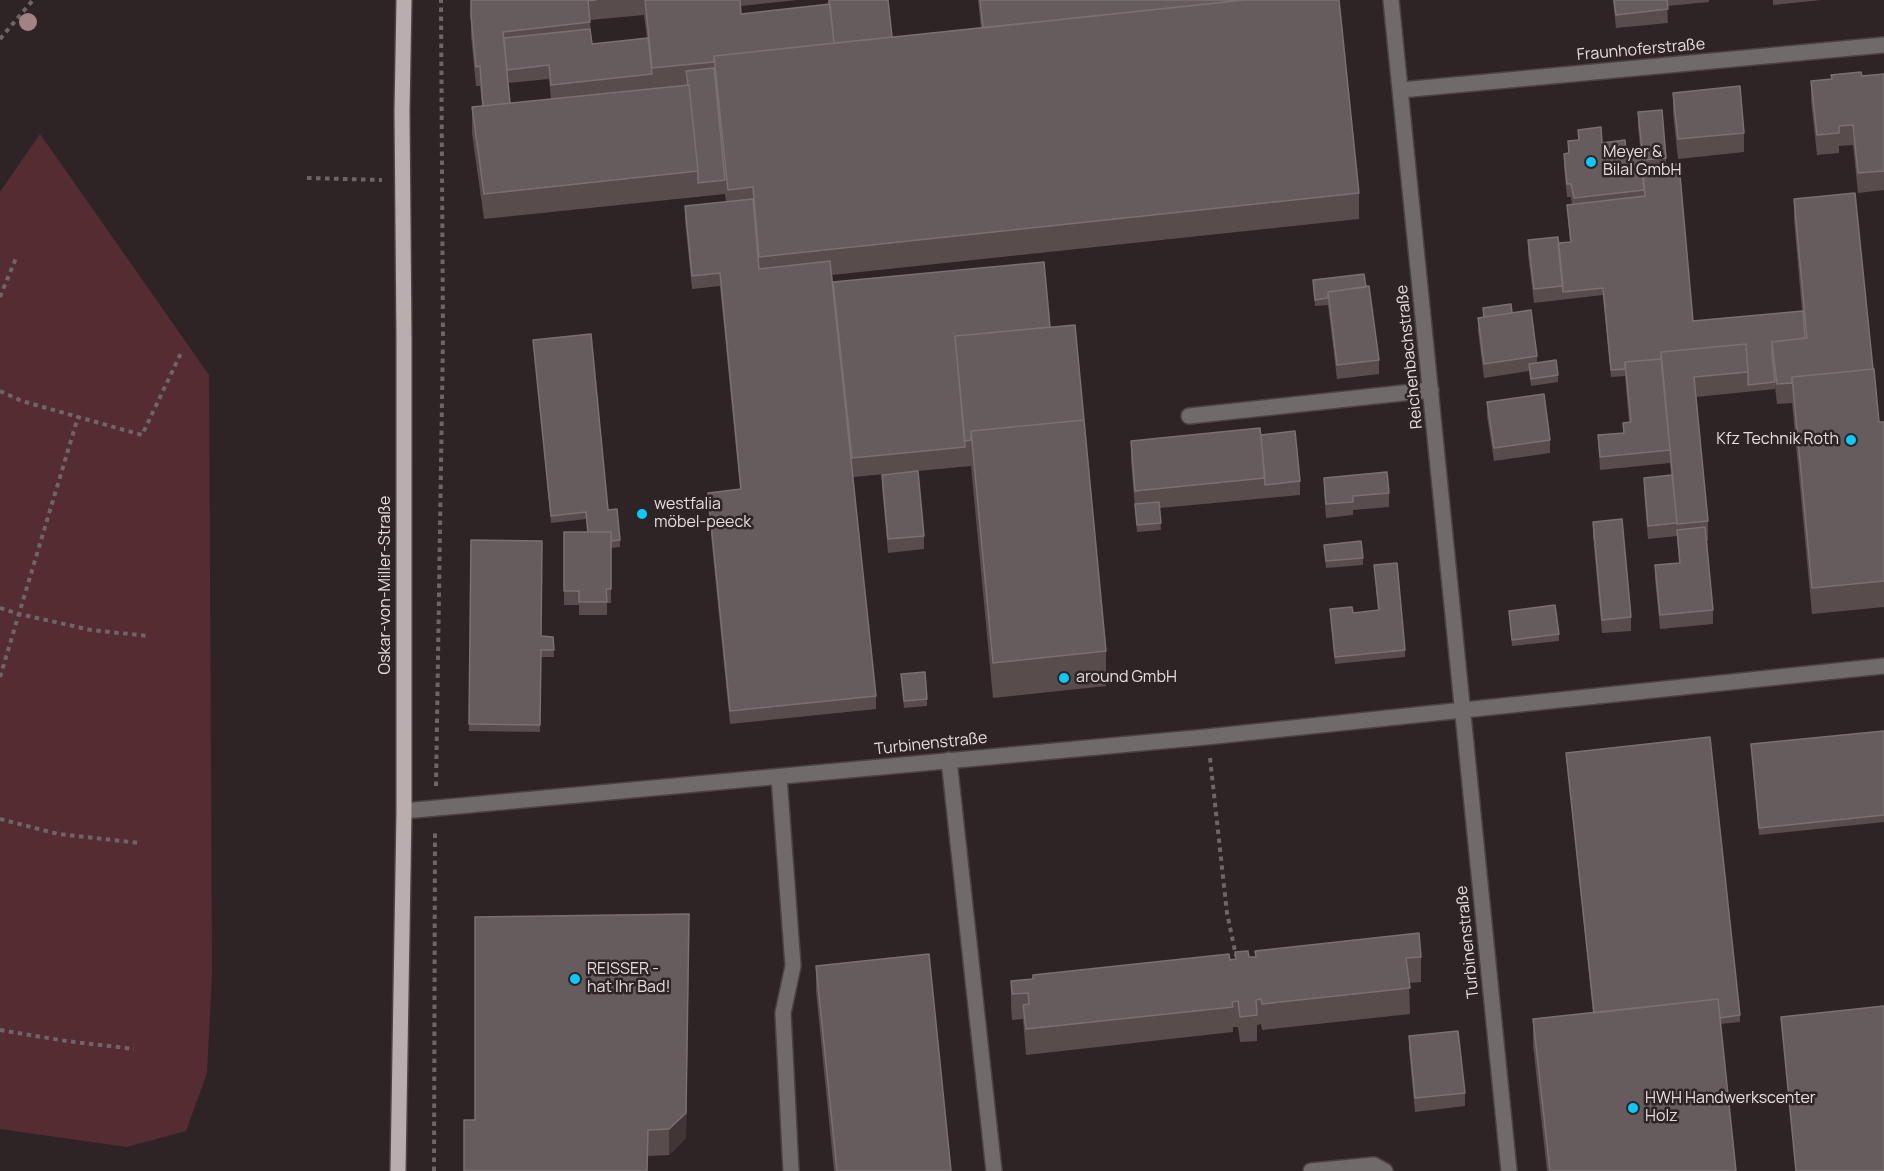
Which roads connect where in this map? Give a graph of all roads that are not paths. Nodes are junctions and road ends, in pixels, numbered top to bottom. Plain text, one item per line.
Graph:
1 (404, 0) edge
2 (1391, 0) edge
3 (1884, 45) edge
4 (1401, 90) junction
5 (1431, 390) junction
6 (1189, 416) dead end
7 (1884, 666) edge
8 (1463, 710) junction
9 (950, 760) junction
10 (779, 777) junction
11 (404, 811) junction
12 (398, 1171) edge
13 (791, 1171) edge
14 (994, 1171) edge
15 (1311, 1171) edge
16 (1385, 1171) edge
17 (1509, 1171) edge

1 - 11 main road, Oskar-von-Miller-Straße
2 - 4 street, Reichenbachstraße
3 - 4 street, Fraunhoferstraße
4 - 5 street, Reichenbachstraße
5 - 6 street
5 - 8 street, Reichenbachstraße
7 - 8 street, Turbinenstraße
8 - 9 street, Turbinenstraße
8 - 17 street, Turbinenstraße
9 - 10 street, Turbinenstraße
9 - 14 street
10 - 11 street, Turbinenstraße
10 - 13 street
11 - 12 main road, Oskar-von-Miller-Straße
15 - 16 street

